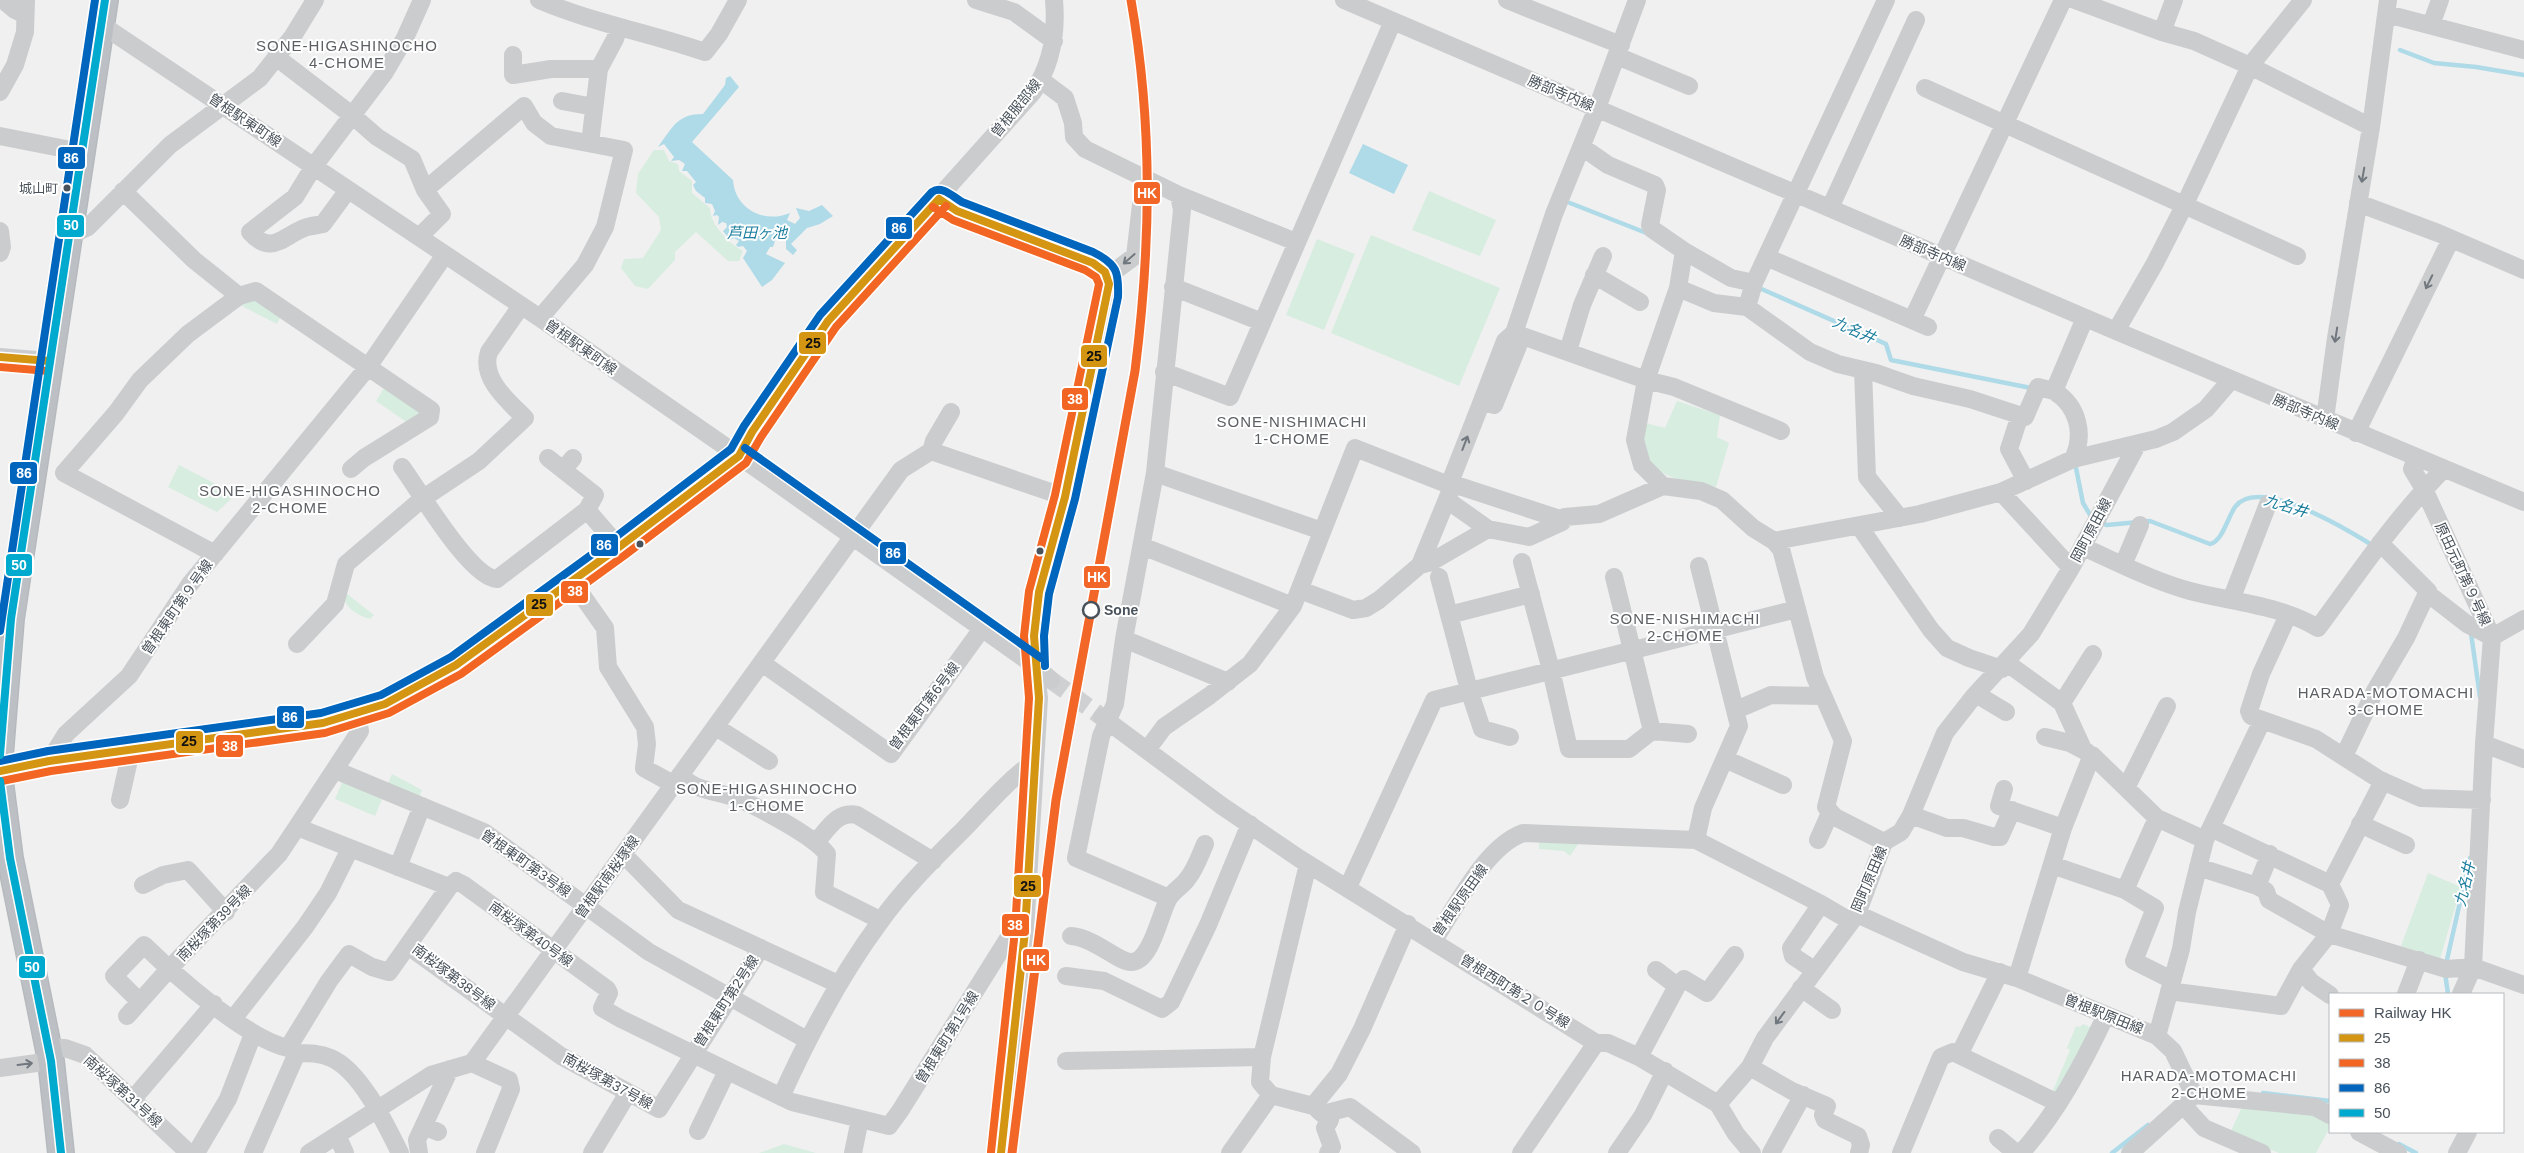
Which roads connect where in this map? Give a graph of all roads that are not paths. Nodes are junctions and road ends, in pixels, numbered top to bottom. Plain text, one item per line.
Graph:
1 (3, 0) edge
2 (105, 0) edge
3 (315, 0) edge
4 (422, 0) edge
5 (539, 0) edge
6 (738, 0) edge
7 (976, 0) edge
8 (1054, 0) edge
9 (1344, 0) edge
10 (1507, 0) edge
11 (1637, 0) edge
12 (1886, 0) edge
13 (2063, 0) edge
14 (2075, 0) edge
15 (2174, 0) edge
16 (2303, 0) edge
17 (2440, 0) edge
18 (571, 6) edge
19 (25, 7) edge
20 (2388, 7) edge
21 (1916, 20) dead end
22 (1393, 21) junction
23 (102, 25) junction
24 (2431, 26) junction
25 (619, 27) junction
26 (2162, 32) junction
27 (1054, 41) junction
28 (2524, 50) edge
29 (1619, 51) junction
30 (513, 55) dead end
31 (276, 57) junction
32 (2250, 66) junction
33 (599, 69) junction
34 (1041, 80) junction
35 (1689, 86) dead end
36 (1925, 88) dead end
37 (0, 92) edge
38 (562, 101) dead end
39 (225, 106) junction
40 (594, 107) junction
41 (1597, 108) junction
42 (354, 116) junction
43 (2005, 123) junction
44 (2371, 127) junction
45 (0, 136) edge
46 (590, 143) junction
47 (1582, 147) junction
48 (81, 152) junction
49 (314, 166) junction
50 (1144, 179) junction
51 (348, 190) junction
52 (425, 190) junction
53 (123, 191) junction
54 (1796, 194) junction
55 (1179, 195) junction
56 (939, 199) junction
57 (2358, 204) junction
58 (2184, 206) junction
59 (1830, 208) junction
60 (0, 231) edge
61 (69, 236) junction
62 (419, 237) junction
63 (2451, 238) junction
64 (1296, 242) junction
65 (1684, 251) junction
66 (0, 253) edge
67 (444, 256) junction
68 (1603, 256) dead end
69 (1941, 256) junction
70 (2297, 256) dead end
71 (1766, 257) junction
72 (2524, 270) edge
73 (1594, 275) junction
74 (1108, 276) junction
75 (1754, 283) junction
76 (1173, 287) junction
77 (1678, 288) junction
78 (239, 296) junction
79 (1640, 302) dead end
80 (521, 306) junction
81 (1748, 307) junction
82 (540, 318) junction
83 (2085, 318) junction
84 (1262, 322) junction
85 (2116, 331) junction
86 (1514, 333) junction
87 (1568, 351) junction
88 (0, 357) edge
89 (49, 361) junction
90 (368, 367) junction
91 (1864, 370) junction
92 (1164, 372) junction
93 (1646, 380) junction
94 (2231, 380) junction
95 (2054, 391) junction
96 (951, 412) dead end
97 (2020, 415) junction
98 (2325, 419) junction
99 (1781, 431) dead end
100 (2356, 433) junction
101 (2137, 445) junction
102 (931, 451) junction
103 (739, 456) junction
104 (548, 458) dead end
105 (2416, 458) junction
106 (2073, 459) junction
107 (402, 467) dead end
108 (351, 469) dead end
109 (2444, 469) junction
110 (1155, 473) junction
111 (2026, 481) junction
112 (1663, 486) junction
113 (1449, 489) junction
114 (2424, 490) junction
115 (2001, 492) junction
116 (1065, 497) junction
117 (422, 499) junction
118 (2524, 502) edge
119 (2268, 504) dead end
120 (587, 510) junction
121 (1900, 518) junction
122 (1563, 520) junction
123 (2140, 525) dead end
124 (1860, 526) junction
125 (1488, 528) junction
126 (1322, 531) junction
127 (852, 538) junction
128 (1774, 541) junction
129 (2380, 543) junction
130 (1142, 546) junction
131 (619, 547) junction
132 (2083, 547) junction
133 (215, 554) junction
134 (1522, 562) dead end
135 (1420, 565) junction
136 (2123, 565) junction
137 (1699, 566) dead end
138 (2071, 568) junction
139 (1439, 577) dead end
140 (1614, 578) dead end
141 (572, 581) junction
142 (2428, 593) junction
143 (1531, 594) junction
144 (1296, 598) junction
145 (2231, 600) junction
146 (1797, 608) junction
147 (1449, 615) junction
148 (2288, 615) junction
149 (2524, 619) edge
150 (1716, 628) junction
151 (981, 630) junction
152 (2492, 637) junction
153 (1124, 639) junction
154 (296, 644) dead end
155 (1633, 649) junction
156 (2093, 654) dead end
157 (762, 663) junction
158 (1034, 666) junction
159 (2004, 666) junction
160 (1551, 670) junction
161 (1051, 680) tunnel mouth
162 (1228, 682) junction
163 (1469, 690) junction
164 (1976, 694) junction
165 (1822, 696) junction
166 (2062, 703) junction
167 (2167, 706) dead end
168 (1736, 710) junction
169 (2006, 712) dead end
170 (357, 714) junction
171 (1105, 719) junction
172 (2262, 721) junction
173 (716, 727) junction
174 (1652, 731) junction
175 (1688, 734) dead end
176 (1510, 737) dead end
177 (2045, 737) dead end
178 (2484, 744) junction
179 (1148, 750) junction
180 (131, 751) junction
181 (2087, 752) junction
182 (0, 756) edge
183 (2344, 756) junction
184 (1725, 759) junction
185 (2524, 759) edge
186 (49, 761) junction
187 (769, 761) dead end
188 (1035, 761) junction
189 (0, 770) edge
190 (335, 770) junction
191 (676, 780) junction
192 (0, 781) edge
193 (2383, 781) junction
194 (1783, 785) dead end
195 (2126, 786) junction
196 (2004, 789) dead end
197 (120, 800) dead end
198 (2482, 800) junction
199 (422, 806) junction
200 (2012, 810) junction
201 (1830, 813) junction
202 (1911, 815) junction
203 (2157, 818) junction
204 (1250, 824) junction
205 (2360, 824) junction
206 (297, 827) junction
207 (2063, 828) junction
208 (2208, 834) junction
209 (1696, 840) junction
210 (1818, 840) dead end
211 (816, 842) junction
212 (1884, 842) junction
213 (1205, 844) dead end
214 (2406, 845) dead end
215 (350, 848) junction
216 (2270, 854) junction
217 (624, 855) junction
218 (5, 861) edge
219 (933, 861) junction
220 (1308, 864) junction
221 (2052, 865) junction
222 (2198, 867) junction
223 (398, 868) junction
224 (2330, 884) junction
225 (144, 885) dead end
226 (2257, 886) junction
227 (449, 887) junction
228 (1348, 887) junction
229 (2125, 890) junction
230 (1169, 898) junction
231 (1821, 904) junction
232 (587, 905) junction
233 (226, 912) junction
234 (1853, 918) junction
235 (880, 920) junction
236 (1408, 924) junction
237 (1026, 931) junction
238 (2330, 934) junction
239 (1071, 936) dead end
240 (1434, 940) junction
241 (408, 946) junction
242 (761, 948) junction
243 (554, 950) junction
244 (1735, 955) dead end
245 (2419, 960) junction
246 (2473, 967) junction
247 (169, 969) junction
248 (2301, 969) junction
249 (1656, 970) dead end
250 (1814, 970) junction
251 (2000, 972) junction
252 (1066, 976) dead end
253 (2017, 978) junction
254 (838, 984) junction
255 (2524, 984) edge
256 (2170, 985) junction
257 (1677, 986) junction
258 (1801, 988) junction
259 (2406, 993) edge
260 (2462, 993) edge
261 (2329, 994) edge
262 (729, 997) junction
263 (140, 1002) junction
264 (214, 1004) junction
265 (1832, 1010) dead end
266 (2106, 1015) junction
267 (127, 1016) dead end
268 (506, 1016) junction
269 (233, 1019) junction
270 (253, 1034) junction
271 (2157, 1036) junction
272 (807, 1040) junction
273 (1596, 1043) junction
274 (292, 1050) junction
275 (692, 1054) junction
276 (49, 1055) junction
277 (1959, 1055) junction
278 (1262, 1057) junction
279 (1638, 1057) junction
280 (1066, 1061) dead end
281 (472, 1063) junction
282 (1750, 1067) junction
283 (0, 1068) edge
284 (450, 1069) junction
285 (727, 1071) junction
286 (1665, 1071) junction
287 (628, 1093) junction
288 (1271, 1095) junction
289 (781, 1096) junction
290 (1802, 1096) junction
291 (133, 1099) junction
292 (2188, 1100) junction
293 (2058, 1103) junction
294 (1718, 1104) junction
295 (378, 1109) junction
296 (1318, 1110) junction
297 (2329, 1114) edge
298 (860, 1119) junction
299 (698, 1131) dead end
300 (2362, 1133) edge
301 (2467, 1133) edge
302 (337, 1135) junction
303 (1998, 1138) dead end
304 (2381, 1140) edge
305 (200, 1152) edge
306 (596, 1152) edge
307 (61, 1153) edge
308 (253, 1153) edge
309 (309, 1153) edge
310 (345, 1153) edge
311 (400, 1153) edge
312 (419, 1153) edge
313 (485, 1153) edge
314 (853, 1153) edge
315 (1001, 1153) edge
316 (1230, 1153) edge
317 (1328, 1153) edge
318 (1412, 1153) edge
319 (1521, 1153) edge
320 (1617, 1153) edge
321 (1752, 1153) edge
322 (1771, 1153) edge
323 (1858, 1153) edge
324 (1901, 1153) edge
325 (2016, 1153) edge
326 (2020, 1153) edge
327 (2130, 1153) edge
328 (2262, 1153) edge
329 (2398, 1153) edge
330 (2457, 1153) edge

1 - 19 street
2 - 23 highway
3 - 31 street
4 - 42 street
5 - 18 street
6 - 25 street
7 - 27 street
8 - 27 street, 曽根服部線
9 - 22 street, 勝部寺内線
10 - 29 street
11 - 29 street
12 - 54 street
13 - 43 street
14 - 26 street
15 - 26 street
16 - 32 street
17 - 24 street
18 - 25 street
19 - 37 street
20 - 24 street
20 - 44 street
21 - 59 street
22 - 41 street, 勝部寺内線
22 - 64 street
23 - 39 street, 曽根駅東町線
23 - 48 highway
24 - 28 street
25 - 33 street
26 - 32 street
27 - 34 street, 曽根服部線
29 - 35 street
29 - 41 street
30 - 33 street
31 - 39 street
31 - 42 street
32 - 44 street
32 - 58 street
33 - 40 street
34 - 50 street
34 - 56 street, 曽根服部線
36 - 43 street
38 - 40 street
39 - 49 street, 曽根駅東町線
39 - 53 street
40 - 46 street
41 - 47 street
41 - 54 street, 勝部寺内線
42 - 49 street
42 - 52 street
43 - 58 street
43 - 69 street
44 -> 57 street
45 - 48 street
46 - 52 street
46 - 82 street
47 - 65 street
47 - 86 street
48 - 61 highway
49 - 51 street, 曽根駅東町線
49 - 51 street
50 - 55 street
50 -> 74 street
51 - 62 street, 曽根駅東町線
52 - 62 street
53 - 61 street
53 - 78 street
54 - 59 street, 勝部寺内線
54 - 71 street
55 - 64 street
55 - 76 street
56 - 74 street
56 - 103 street, 曽根服部線
57 - 63 street
57 -> 98 street
58 - 70 street
58 - 85 street
59 - 69 street, 勝部寺内線
60 - 66 street
61 - 89 highway
62 - 67 street, 曽根駅東町線
63 - 72 street
63 -> 100 street
64 - 84 street
65 - 75 street
65 - 77 street
67 - 80 street, 曽根駅東町線
67 - 90 street, 曽根東町第９号線
68 - 73 street
69 - 71 street
69 - 83 street, 勝部寺内線
71 - 75 street
73 - 79 street
73 - 87 street
74 - 116 street
75 - 81 street
76 - 84 street
76 - 92 street
77 - 81 street
77 - 93 street
78 - 90 street
78 - 133 street
80 - 82 street, 曽根駅東町線
80 - 117 street
81 - 91 street
82 - 103 street, 曽根駅東町線
83 - 85 street, 勝部寺内線
83 - 95 street
84 - 92 street
85 - 94 street, 勝部寺内線
86 - 87 street
113 -> 86 street
87 - 93 street
88 - 89 street
89 - 182 highway
90 - 108 street
90 - 133 street, 曽根東町第９号線
91 - 97 street
91 - 121 street
92 - 110 street
93 - 99 street
93 - 112 street
94 - 98 street, 勝部寺内線
94 - 101 street
95 - 97 street
95 - 106 street
96 - 102 street
97 - 111 street
98 - 100 street, 勝部寺内線
100 - 105 street, 勝部寺内線
101 - 106 street
101 - 132 street, 岡町原田線
102 - 116 street
102 - 127 street, 曽根駅南桜塚線
103 - 127 street, 曽根駅東町線
103 - 131 street
104 - 120 street
105 - 109 street, 勝部寺内線
105 - 114 street, 原田元町第９号線
106 - 111 street
107 - 117 street
109 - 114 street
109 - 118 street, 勝部寺内線
110 - 126 street
110 - 130 street
111 - 115 street
112 - 122 street
112 - 128 street
113 - 122 street
113 - 125 street
113 - 126 street
113 - 135 street
114 - 129 street
114 - 152 street, 原田元町第９号線
115 - 121 street
115 - 138 street
116 - 158 street
117 - 120 street
117 - 154 street
119 - 145 street
120 - 131 street
121 - 124 street
122 - 125 street
123 - 136 street
124 - 128 street
124 - 159 street
125 - 135 street
126 - 144 street
127 - 151 street, 曽根駅東町線
127 - 157 street, 曽根駅南桜塚線
128 - 146 street
129 - 142 street
129 - 148 street
130 - 144 street
130 - 153 street
131 - 141 street
132 - 136 street
132 - 138 street, 岡町原田線
133 - 186 street, 曽根東町第９号線
134 - 143 street
135 - 144 street
136 - 145 street
137 - 150 street
138 - 159 street, 岡町原田線
139 - 147 street
140 - 155 street
141 - 170 street
141 - 191 street
142 - 152 street
142 - 183 street
143 - 147 street
143 - 160 street
144 - 162 street
145 - 148 street
146 - 150 street
146 - 165 street
147 - 163 street
148 - 172 street
149 - 152 street
150 - 155 street
150 - 168 street
151 - 157 street, 曽根東町第6号線
151 - 158 street, 曽根駅東町線
152 - 178 street, 原田元町第９号線
153 - 162 street
153 - 171 street
155 - 160 street
155 - 174 street
156 - 166 street
157 - 173 street, 曽根駅南桜塚線
158 - 161 street, 曽根駅東町線
158 - 188 street
159 - 164 street, 岡町原田線
159 - 166 street
160 - 163 street
160 - 174 street
162 - 179 street
163 - 176 street
163 - 228 street
164 - 169 street
164 - 202 street, 岡町原田線
165 - 168 street
165 - 201 street
166 - 181 street
167 - 195 street
168 - 184 street
170 - 180 street
170 - 190 street
171 - 179 street, 曽根駅原田線
171 - 230 street
172 - 183 street
172 - 208 street
173 - 187 street
173 - 191 street, 曽根駅南桜塚線
174 - 175 street
177 - 181 street
178 - 185 street
178 - 198 street, 原田元町第９号線
179 - 204 street, 曽根駅原田線
180 - 186 street
180 - 197 street
181 - 195 street
181 - 207 street
183 - 193 street
184 - 194 street
184 - 209 street
186 - 189 street
188 - 219 street
188 - 237 street
190 - 199 street, 曽根東町第3号線
190 - 206 street
191 - 211 street
191 - 217 street, 曽根駅南桜塚線
192 - 218 highway
193 - 198 street
193 - 205 street
195 - 203 street
196 - 200 street
198 - 246 street, 原田元町第９号線
199 - 223 street
199 - 232 street, 曽根東町第3号線
200 - 202 street
200 - 207 street
201 - 210 street
201 - 212 street
202 - 212 street, 岡町原田線
203 - 208 street
203 - 229 street
204 - 220 street, 曽根駅原田線
204 - 252 street
205 - 214 street
205 - 224 street
206 - 215 street, 南桜塚第40号線
206 - 233 street, 南桜塚第39号線
207 - 221 street
208 - 216 street
208 - 222 street
209 - 231 street, 曽根駅原田線
209 - 240 street, 曽根駅原田線
211 - 219 street
211 - 235 street
212 - 234 street, 岡町原田線
213 - 230 street
215 - 223 street, 南桜塚第40号線
215 - 269 street
216 - 224 street
216 - 226 street
217 - 232 street, 曽根駅南桜塚線
217 - 242 street
218 - 276 highway
219 - 235 street
220 - 228 street, 曽根駅原田線
220 - 278 street
221 - 229 street
221 - 253 street
222 - 226 street
222 - 256 street
223 - 227 street, 南桜塚第40号線
224 - 238 street
225 - 233 street
226 - 238 street
227 - 241 street, 南桜塚第38号線
227 - 243 street, 南桜塚第40号線
228 - 236 street, 曽根駅原田線
229 - 256 street
230 - 239 street
231 - 234 street, 曽根駅原田線
231 - 250 street
232 - 243 street, 曽根駅南桜塚線
232 - 262 street, 曽根東町第3号線
233 - 247 street, 南桜塚第39号線
234 - 250 street, 岡町原田線
234 - 251 street, 曽根駅原田線
235 - 254 street
236 - 240 street, 曽根駅原田線
236 - 296 street
237 - 298 street, 曽根東町第1号線
237 - 315 street
238 - 245 street
238 - 248 street
240 - 273 street, 曽根西町第２０号線
241 - 268 street, 南桜塚第38号線
241 - 274 street
242 - 254 street
242 - 262 street, 曽根東町第2号線
243 - 268 street, 曽根駅南桜塚線
243 - 275 street, 南桜塚第40号線
244 - 257 street
245 - 246 street
245 - 259 street
246 - 255 street
246 - 260 street, 原田元町第９号線
247 - 263 street, 南桜塚第39号線
247 - 263 street
247 - 264 street
248 - 256 street
248 - 261 street
249 - 257 street
250 - 258 street, 岡町原田線
251 - 253 street, 曽根駅原田線
251 - 277 street
253 - 266 street, 曽根駅原田線
254 - 272 street
256 - 271 street
257 - 279 street
258 - 265 street
258 -> 282 street, 岡町原田線
262 - 272 street, 曽根東町第3号線
262 - 275 street, 曽根東町第2号線
263 - 267 street, 南桜塚第39号線
264 - 269 street
264 - 291 street
266 - 271 street, 曽根駅原田線
266 - 293 street
268 - 281 street, 曽根駅南桜塚線
268 - 287 street, 南桜塚第37号線
269 - 270 street
270 - 274 street
270 - 305 street
271 - 292 street, 曽根駅原田線
272 - 289 street
273 - 279 street
273 - 319 street
274 - 295 street
274 - 308 street
275 - 285 street, 南桜塚第40号線
275 - 287 street, 南桜塚第37号線
283 -> 276 street, 南桜塚第31号線
276 - 291 street, 南桜塚第31号線
276 - 307 highway
277 - 293 street
277 - 324 street
278 - 280 street
278 - 288 street
279 - 286 street
281 - 284 street
281 - 313 street
282 - 290 street
282 - 294 street, 岡町原田線
284 - 295 street
284 - 312 street
285 - 289 street, 南桜塚第40号線
285 - 299 street
286 - 294 street
286 - 320 street
287 - 306 street
288 - 296 street
288 - 316 street
289 - 298 street, 南桜塚第40号線
290 - 322 street
290 - 323 street
291 - 305 street, 南桜塚第31号線
292 - 297 street
292 - 327 street
292 - 328 street, 曽根駅原田線
293 - 326 street
294 - 321 street
295 - 302 street
295 - 311 street
296 - 317 street
296 - 318 street
298 - 314 street
300 - 304 street
301 - 330 street
302 - 309 street
302 - 310 street
303 - 325 street
304 - 329 street

